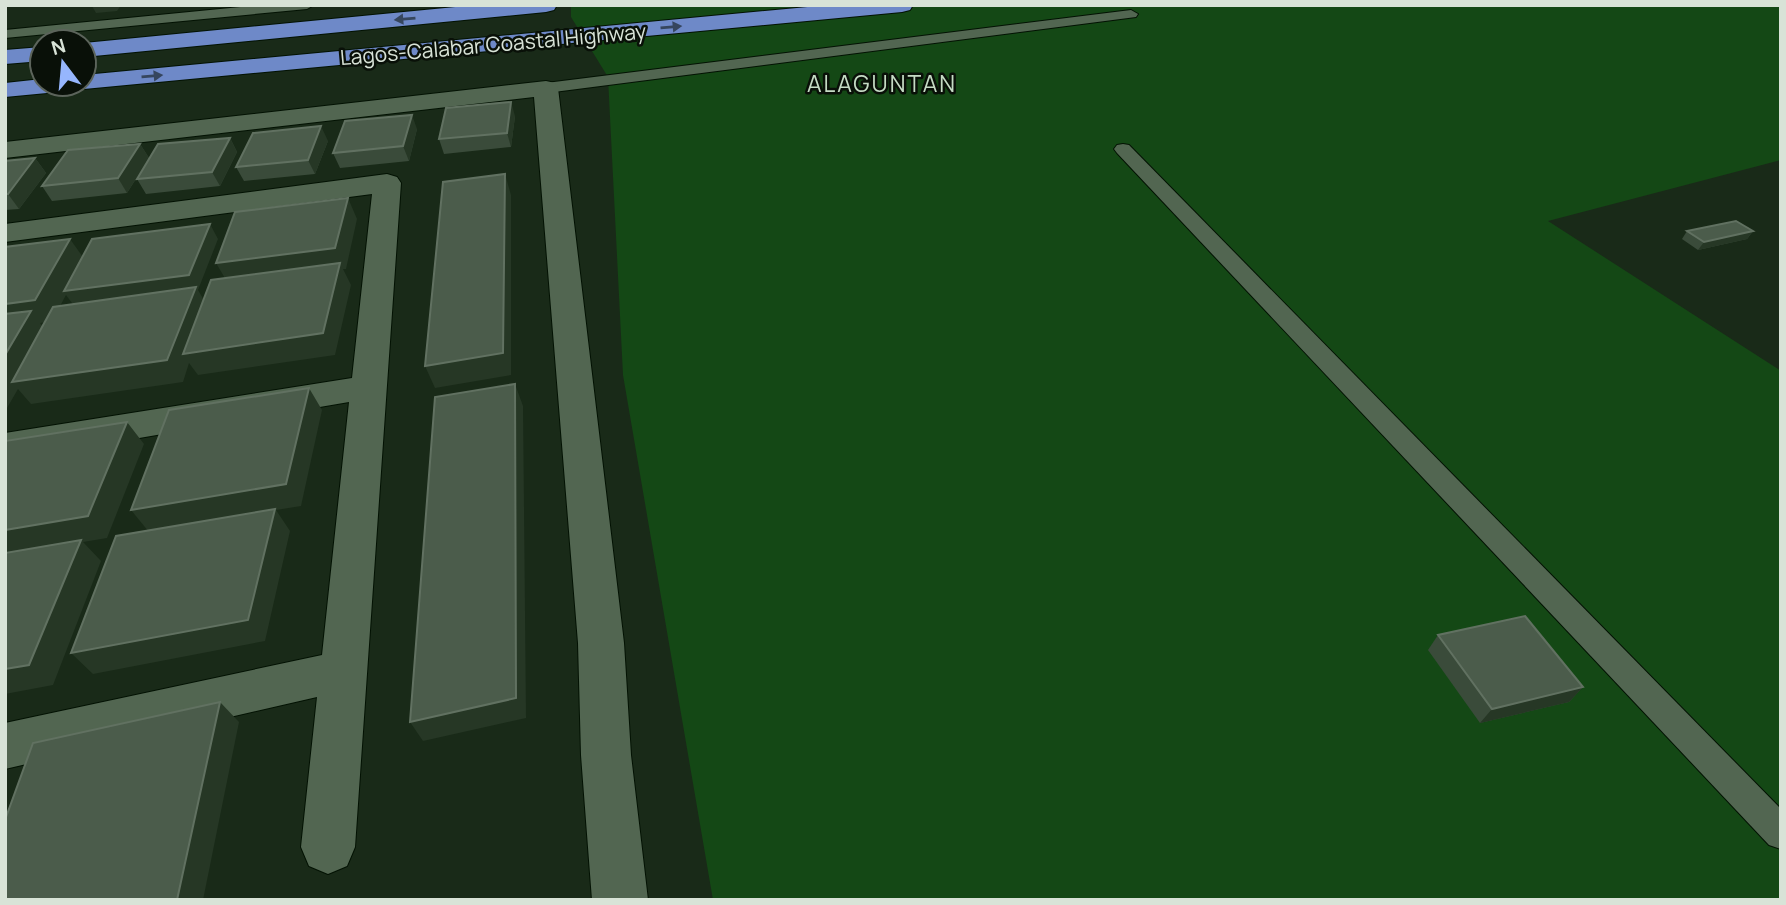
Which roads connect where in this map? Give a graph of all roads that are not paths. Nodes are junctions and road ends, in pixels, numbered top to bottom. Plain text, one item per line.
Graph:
1 (307, 5) edge
2 (546, 5) edge
3 (902, 5) edge
4 (1131, 14) dead end
5 (5, 34) edge
6 (98, 49) edge
7 (28, 55) edge
8 (5, 57) edge
9 (98, 81) edge
10 (28, 88) edge
11 (546, 88) junction
12 (5, 90) edge
13 (1124, 149) dead end
14 (5, 150) edge
15 (5, 233) edge
16 (369, 387) junction
17 (5, 447) edge
18 (344, 671) junction
19 (5, 747) edge
20 (1781, 832) edge
21 (328, 848) dead end
22 (620, 900) edge

1 - 5 lane
2 -> 6 highway, Lagos-Calabar Coastal Highway
9 -> 3 highway, Lagos-Calabar Coastal Highway
4 - 11 lane
7 - 8 highway
10 - 12 highway
11 - 14 street
11 - 22 street
13 - 20 lane
15 - 16 street
16 - 17 street
16 - 18 street
18 - 19 street
18 - 21 street

